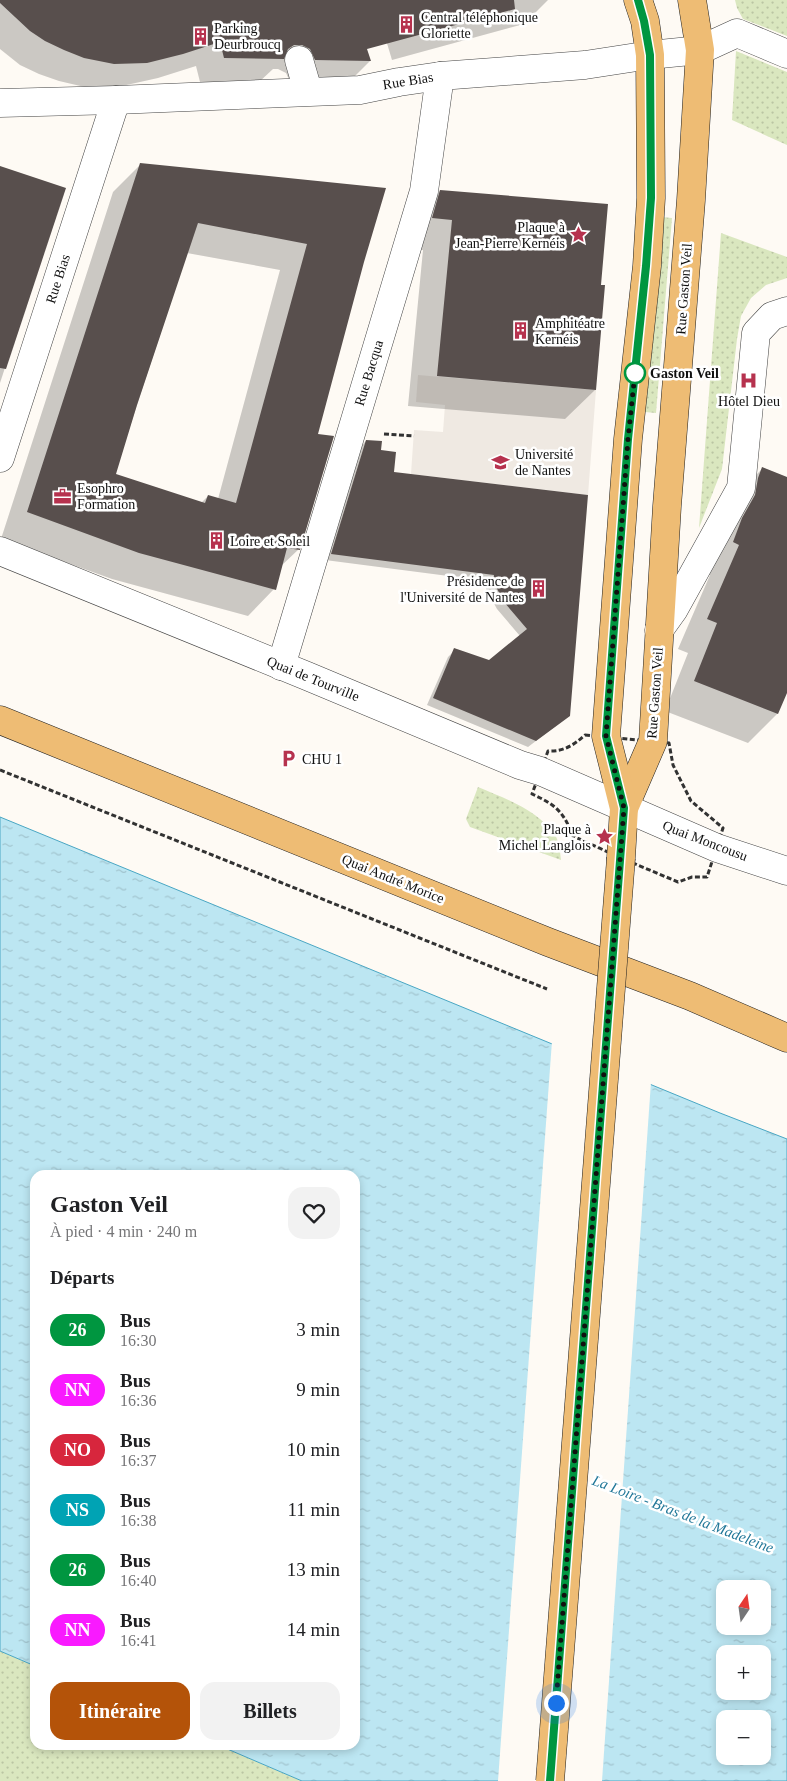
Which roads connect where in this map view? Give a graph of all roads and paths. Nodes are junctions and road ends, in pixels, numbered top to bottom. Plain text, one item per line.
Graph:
1 (638, 0) edge
2 (692, 0) edge
3 (700, 50) junction
4 (787, 54) edge
5 (650, 55) junction
6 (299, 60) dead end
7 (440, 76) junction
8 (308, 92) junction
9 (116, 100) junction
10 (0, 102) edge
11 (787, 311) edge
12 (406, 436) dead end
13 (414, 436) dead end
14 (0, 458) edge
15 (0, 551) edge
16 (659, 630) junction
17 (281, 666) junction
18 (0, 720) edge
19 (669, 743) dead end
20 (0, 770) edge
21 (624, 808) junction
22 (568, 825) dead end
23 (723, 828) dead end
24 (573, 836) dead end
25 (787, 871) edge
26 (707, 877) dead end
27 (678, 882) dead end
28 (547, 989) dead end
29 (787, 1038) edge
30 (550, 1781) edge

1 - 5 main road
2 - 3 main road, Rue Gaston Veil
3 - 4 street, Rue Bias
3 - 5 street, Rue Bias
3 - 16 main road, Rue Gaston Veil
5 - 7 street, Rue Bias
5 - 21 main road
6 - 8 street
7 - 8 street, Rue Bias
7 - 17 street, Rue Bacqua
8 - 9 street, Rue Bias
9 - 10 street, Rue Bias
9 - 14 street, Rue Bias
11 - 16 street
12 - 13 path
15 - 17 street, Quai de Tourville
16 - 21 main road, Rue Gaston Veil
17 - 21 street, Quai de Tourville
18 - 29 main road, Quai André Morice
19 - 23 path
20 - 28 path
21 - 25 street, Quai Moncousu
21 - 30 main road, bridge
22 - 24 path
26 - 27 path

